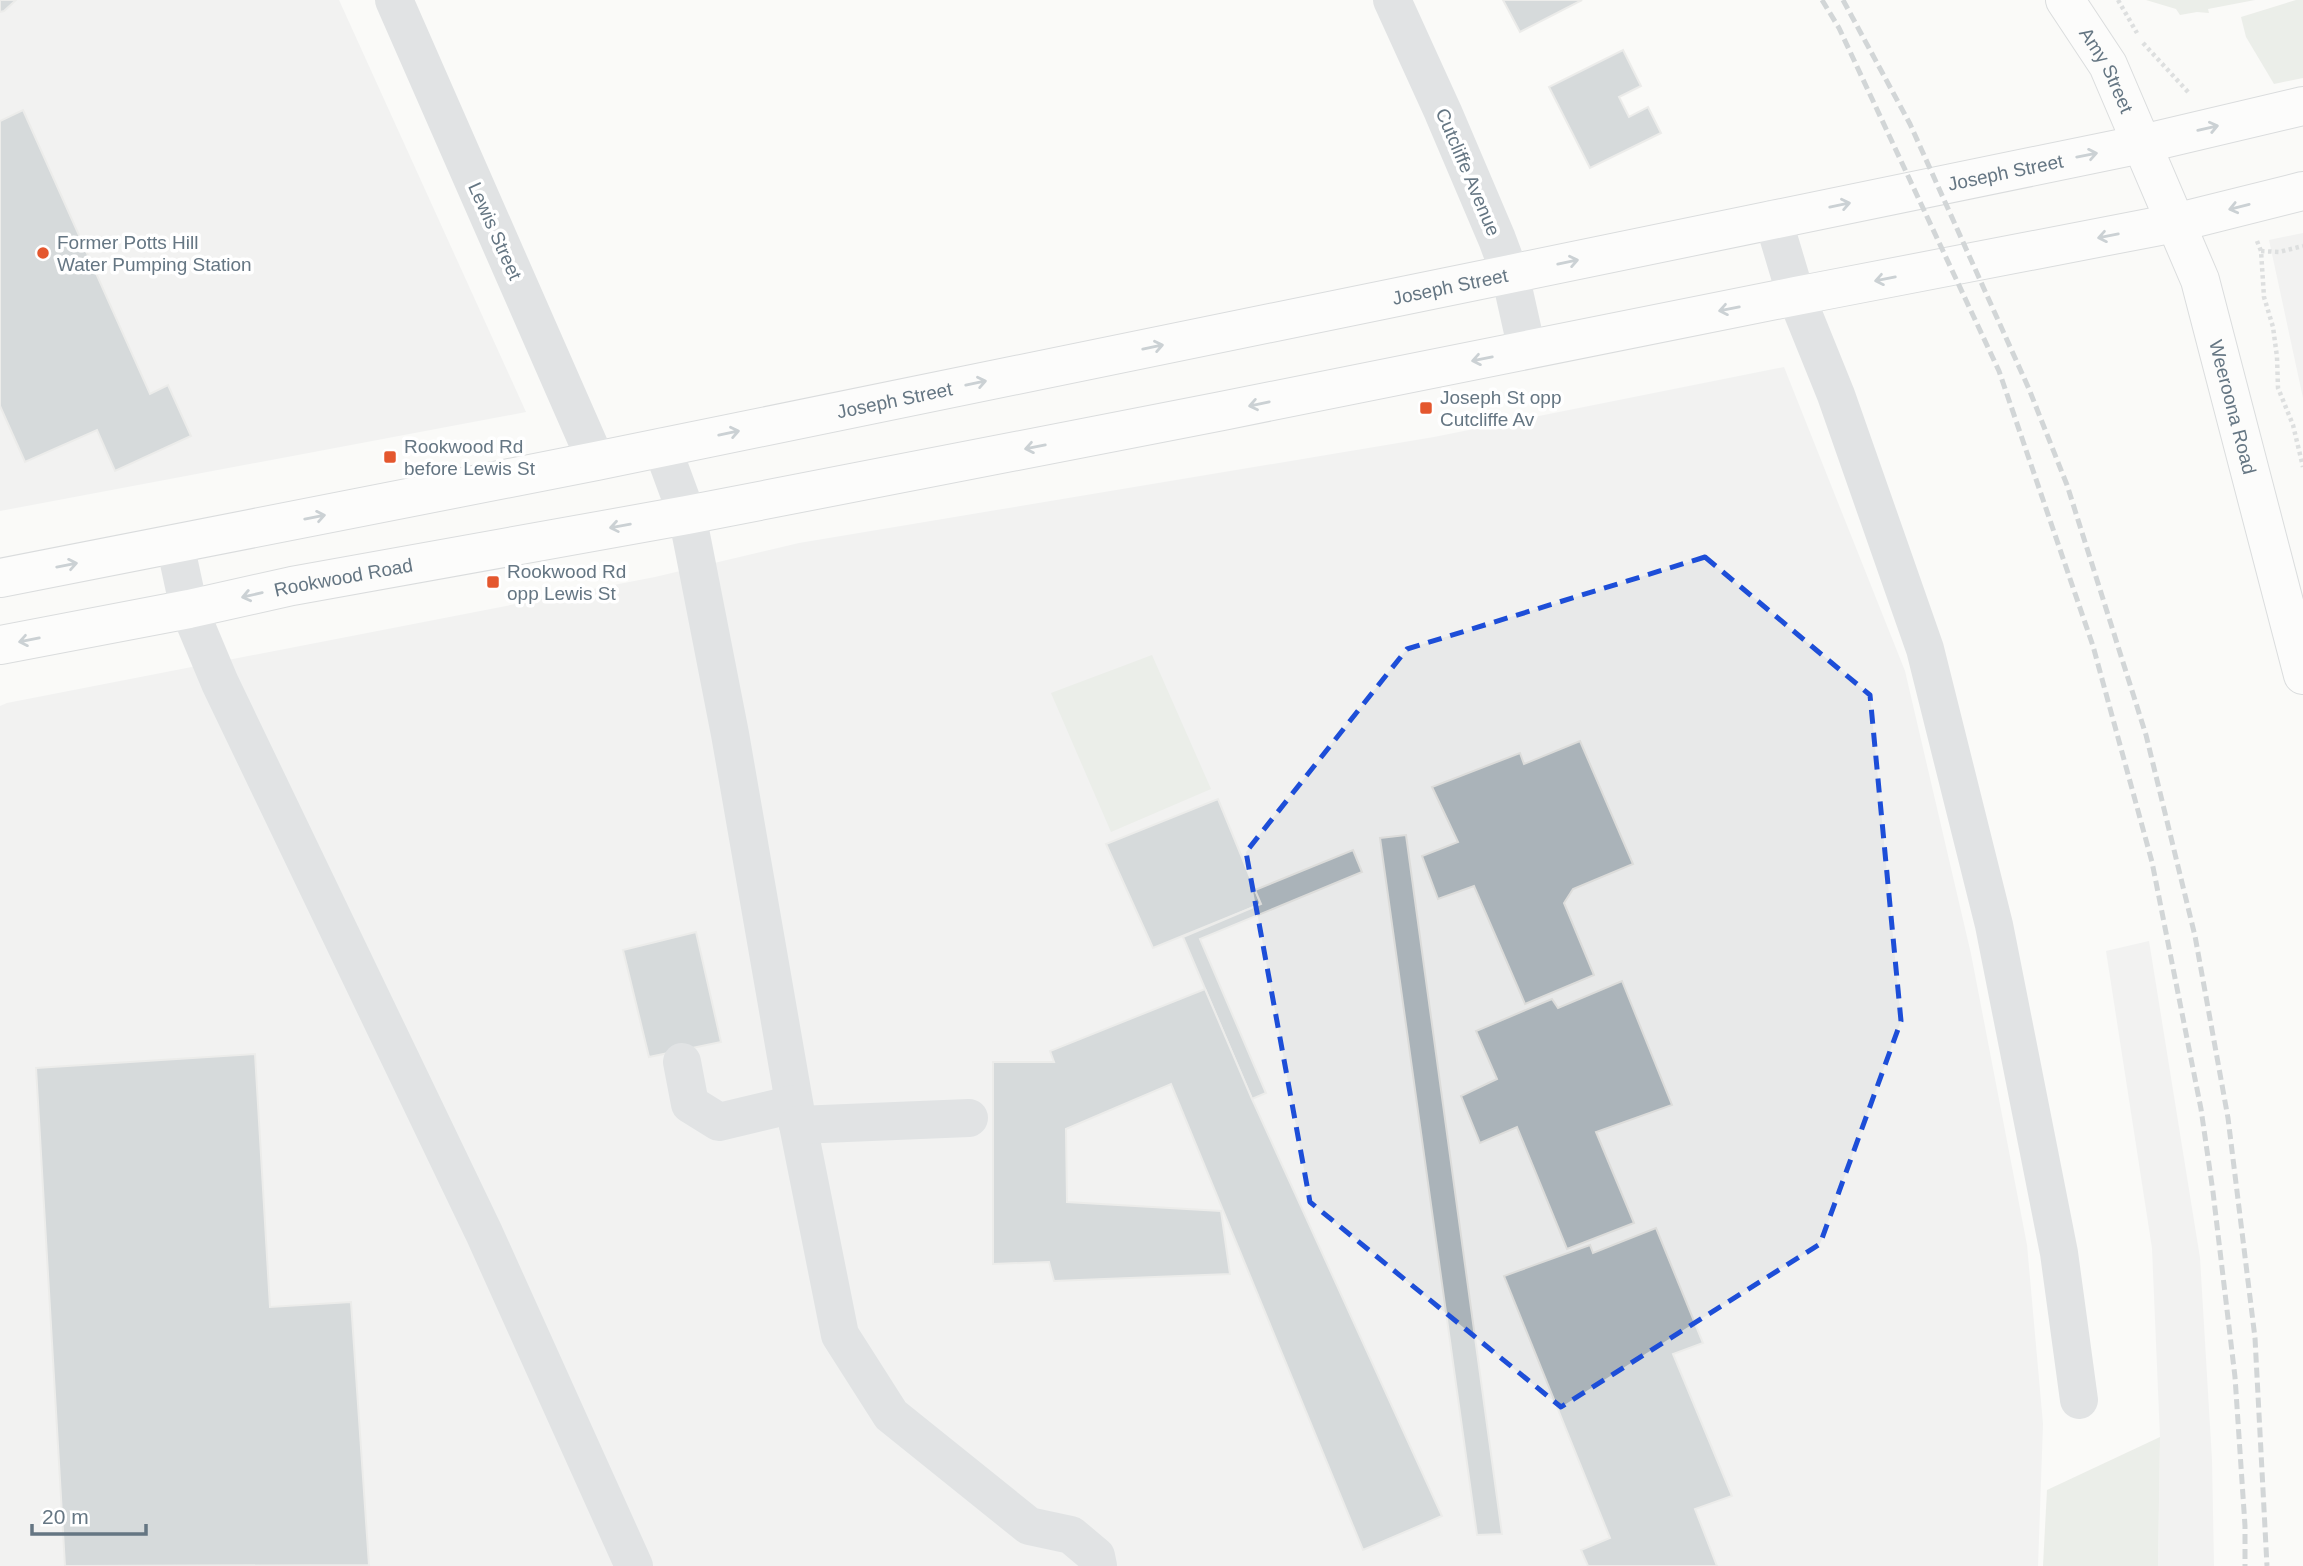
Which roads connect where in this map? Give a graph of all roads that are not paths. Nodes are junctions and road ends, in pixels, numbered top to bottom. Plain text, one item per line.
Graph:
1 (394, 0) edge
2 (1392, 0) edge
3 (2065, 0) edge
4 (2303, 106) edge
5 (2142, 144) junction
6 (2303, 191) edge
7 (1773, 219) junction
8 (2175, 223) junction
9 (1510, 274) junction
10 (1796, 296) junction
11 (1527, 350) junction
12 (662, 447) junction
13 (596, 461) junction
14 (687, 515) junction
15 (175, 544) junction
16 (0, 578) edge
17 (189, 609) junction
18 (0, 645) edge
19 (2303, 676) edge
20 (682, 1062) dead end
21 (796, 1115) junction
22 (969, 1118) dead end
23 (2079, 1400) dead end
24 (634, 1566) edge
25 (1098, 1566) edge

1 - 13 street, Lewis Street
2 - 9 street, Cutcliffe Avenue
3 - 5 main road, Amy Street
5 -> 4 main road, Joseph Street
7 -> 5 main road, Joseph Street
5 - 8 main road, Weeroona Road
6 -> 8 main road
9 -> 7 main road, Joseph Street
7 - 10 street
8 -> 10 main road
8 - 19 main road, Weeroona Road
9 - 11 street, Cutcliffe Avenue
12 -> 9 main road, Joseph Street
10 -> 11 main road
10 - 23 street
11 -> 14 main road
12 - 13 main road, Joseph Street
12 - 14 street
15 -> 13 main road
14 -> 17 main road, Rookwood Road
14 - 21 street
16 -> 15 main road
15 - 17 street
17 -> 18 main road, Rookwood Road
17 - 24 street
20 - 21 street
21 - 22 street
21 - 25 street

